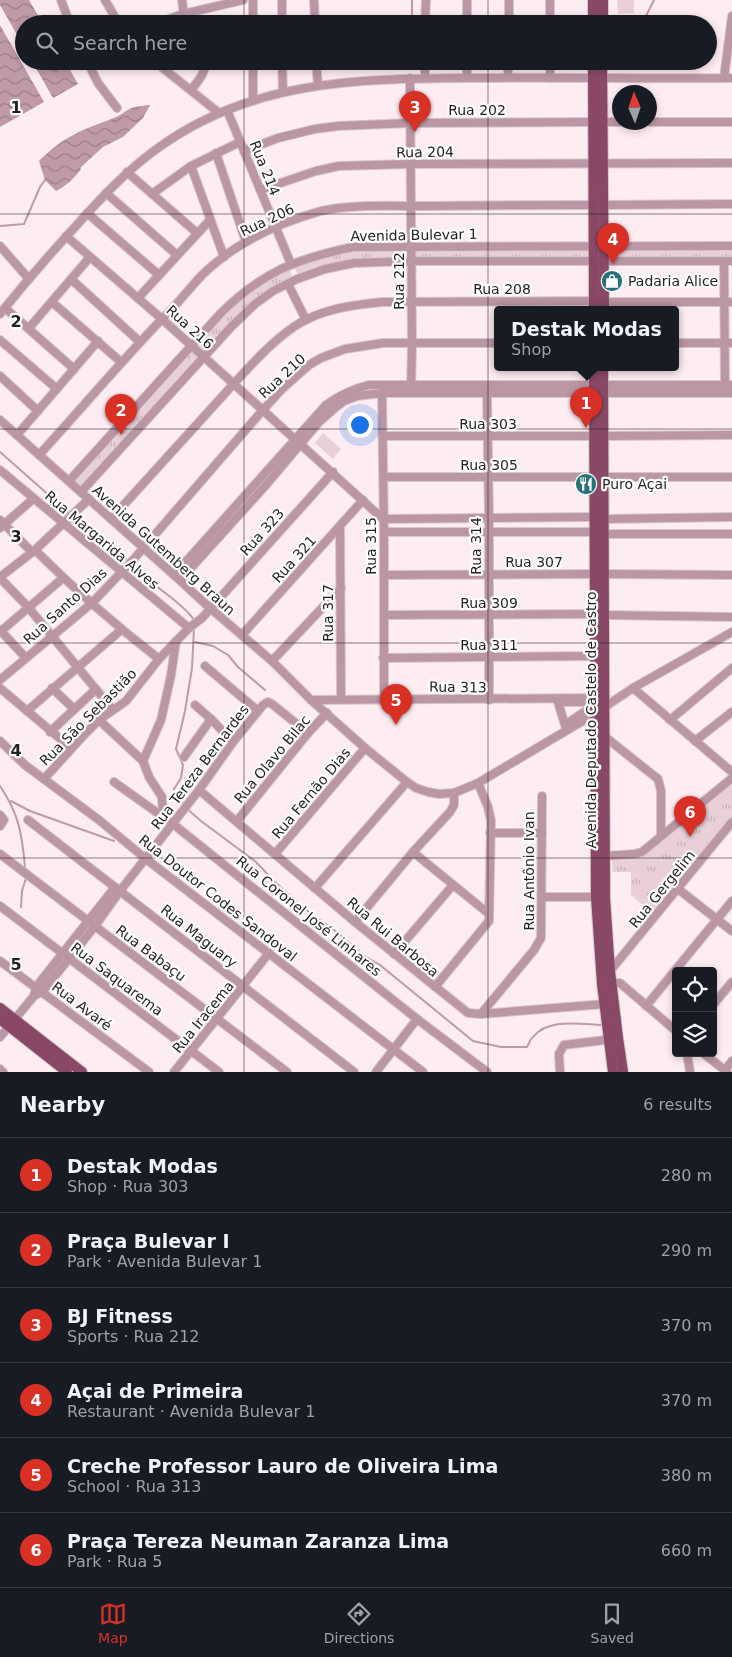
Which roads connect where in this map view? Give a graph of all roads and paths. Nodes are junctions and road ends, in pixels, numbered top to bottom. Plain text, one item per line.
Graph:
1 (61, 0) edge
2 (105, 0) edge
3 (182, 0) edge
4 (243, 0) edge
5 (253, 0) edge
6 (282, 0) edge
7 (314, 0) edge
8 (426, 0) edge
9 (467, 0) edge
10 (509, 0) edge
11 (550, 0) edge
12 (598, 2) edge
13 (183, 14) junction
14 (67, 15) edge
15 (114, 15) edge
16 (180, 15) edge
17 (253, 15) edge
18 (282, 15) edge
19 (315, 15) edge
20 (425, 15) edge
21 (467, 15) edge
22 (509, 15) edge
23 (550, 15) edge
24 (595, 15) edge
25 (601, 15) edge
26 (732, 16) edge
27 (92, 70) edge
28 (165, 70) edge
29 (204, 70) edge
30 (253, 70) edge
31 (282, 70) edge
32 (317, 70) edge
33 (425, 70) edge
34 (467, 70) edge
35 (508, 70) edge
36 (550, 70) edge
37 (596, 70) edge
38 (600, 70) edge
39 (410, 78) junction
40 (425, 78) junction
41 (467, 78) junction
42 (508, 78) junction
43 (550, 78) junction
44 (598, 78) junction
45 (728, 78) edge
46 (318, 85) junction
47 (191, 90) junction
48 (283, 92) junction
49 (253, 101) junction
50 (117, 108) dead end
51 (223, 112) junction
52 (598, 122) junction
53 (612, 122) edge
54 (657, 122) edge
55 (732, 122) edge
56 (410, 123) junction
57 (240, 142) junction
58 (244, 151) junction
59 (216, 153) junction
60 (732, 163) edge
61 (410, 164) junction
62 (598, 164) junction
63 (191, 166) junction
64 (127, 172) junction
65 (260, 190) junction
66 (106, 193) junction
67 (152, 194) junction
68 (732, 204) edge
69 (598, 205) junction
70 (410, 206) junction
71 (87, 213) junction
72 (210, 220) junction
73 (275, 228) junction
74 (197, 233) junction
75 (66, 236) junction
76 (246, 242) junction
77 (598, 245) junction
78 (0, 246) edge
79 (411, 246) junction
80 (732, 246) edge
81 (177, 255) junction
82 (90, 257) junction
83 (224, 257) junction
84 (411, 261) junction
85 (598, 261) junction
86 (728, 261) edge
87 (290, 264) junction
88 (159, 275) junction
89 (30, 279) junction
90 (71, 279) junction
91 (297, 279) junction
92 (288, 284) junction
93 (138, 298) junction
94 (52, 302) junction
95 (411, 302) junction
96 (728, 302) edge
97 (599, 305) edge
98 (3, 311) edge
99 (162, 319) junction
100 (306, 320) junction
101 (29, 328) junction
102 (0, 340) edge
103 (98, 341) junction
104 (140, 342) junction
105 (494, 343) edge
106 (679, 343) edge
107 (728, 343) edge
108 (412, 344) junction
109 (191, 345) junction
110 (204, 356) junction
111 (121, 362) junction
112 (74, 369) junction
113 (595, 371) edge
114 (603, 371) edge
115 (0, 376) edge
116 (234, 384) junction
117 (57, 389) junction
118 (411, 389) junction
119 (599, 389) junction
120 (728, 389) edge
121 (382, 393) junction
122 (487, 393) junction
123 (38, 411) junction
124 (262, 411) junction
125 (0, 420) edge
126 (17, 435) junction
127 (732, 435) edge
128 (383, 436) junction
129 (488, 436) junction
130 (599, 436) junction
131 (298, 441) junction
132 (40, 455) junction
133 (333, 472) junction
134 (2, 475) edge
135 (384, 477) junction
136 (488, 477) junction
137 (732, 477) edge
138 (599, 478) junction
139 (69, 482) junction
140 (81, 492) junction
141 (33, 499) junction
142 (89, 499) junction
143 (363, 500) junction
144 (732, 517) edge
145 (489, 518) junction
146 (600, 518) junction
147 (111, 519) junction
148 (383, 519) junction
149 (2, 524) edge
150 (64, 524) junction
151 (340, 527) junction
152 (384, 532) junction
153 (489, 533) junction
154 (600, 533) junction
155 (732, 534) edge
156 (143, 547) junction
157 (34, 551) junction
158 (122, 572) junction
159 (600, 574) junction
160 (384, 575) junction
161 (488, 575) junction
162 (732, 575) edge
163 (177, 577) junction
164 (0, 578) edge
165 (63, 578) junction
166 (341, 588) junction
167 (92, 603) junction
168 (28, 607) junction
169 (210, 608) junction
170 (384, 615) junction
171 (489, 615) junction
172 (600, 615) junction
173 (732, 617) edge
174 (188, 628) junction
175 (121, 630) junction
176 (0, 631) edge
177 (732, 632) edge
178 (242, 635) junction
179 (52, 636) junction
180 (176, 641) junction
181 (595, 656) junction
182 (26, 658) junction
183 (383, 658) junction
184 (488, 658) junction
185 (159, 660) junction
186 (272, 661) junction
187 (205, 666) dead end
188 (77, 668) junction
189 (732, 668) edge
190 (0, 680) edge
191 (0, 688) edge
192 (52, 688) junction
193 (633, 688) junction
194 (96, 689) junction
195 (341, 699) junction
196 (384, 699) junction
197 (311, 700) junction
198 (489, 700) junction
199 (600, 704) junction
200 (196, 705) dead end
201 (74, 709) junction
202 (113, 710) junction
203 (27, 711) junction
204 (258, 711) junction
205 (732, 712) edge
206 (327, 713) junction
207 (211, 719) junction
208 (100, 720) junction
209 (670, 720) junction
210 (50, 732) junction
211 (308, 733) junction
212 (604, 736) junction
213 (0, 741) edge
214 (695, 741) junction
215 (233, 742) junction
216 (71, 748) junction
217 (365, 748) junction
218 (184, 757) dead end
219 (143, 761) junction
220 (732, 772) edge
221 (732, 778) edge
222 (44, 779) junction
223 (114, 782) dead end
224 (407, 782) junction
225 (478, 783) junction
226 (199, 790) junction
227 (454, 793) junction
228 (542, 796) dead end
229 (163, 817) junction
230 (28, 820) dead end
231 (237, 821) junction
232 (732, 822) edge
233 (173, 824) junction
234 (542, 833) junction
235 (490, 834) junction
236 (662, 836) junction
237 (413, 852) junction
238 (0, 854) edge
239 (275, 854) junction
240 (605, 856) junction
241 (146, 859) junction
242 (453, 885) junction
243 (315, 888) junction
244 (117, 889) junction
245 (678, 889) junction
246 (542, 897) junction
247 (596, 897) junction
248 (732, 901) edge
249 (0, 906) edge
250 (490, 914) junction
251 (717, 919) junction
252 (356, 922) junction
253 (92, 923) junction
254 (732, 931) edge
255 (269, 953) junction
256 (394, 954) junction
257 (66, 956) junction
258 (0, 960) edge
259 (610, 970) junction
260 (732, 982) edge
261 (607, 984) junction
262 (244, 986) junction
263 (435, 987) junction
264 (39, 989) junction
265 (717, 1000) edge
266 (604, 1004) junction
267 (646, 1006) junction
268 (0, 1008) edge
269 (481, 1014) junction
270 (0, 1019) edge
271 (218, 1019) junction
272 (417, 1019) junction
273 (12, 1023) junction
274 (672, 1028) edge
275 (0, 1038) edge
276 (613, 1039) junction
277 (394, 1050) junction
278 (191, 1051) junction
279 (616, 1055) junction
280 (688, 1057) edge
281 (709, 1057) edge
282 (732, 1061) edge
283 (0, 1069) edge
284 (726, 1071) edge
285 (3, 1072) edge
286 (67, 1072) edge
287 (82, 1072) edge
288 (149, 1072) edge
289 (174, 1072) edge
290 (219, 1072) edge
291 (288, 1072) edge
292 (354, 1072) edge
293 (376, 1072) edge
294 (423, 1072) edge
295 (487, 1072) edge
296 (560, 1072) edge
297 (612, 1072) edge
298 (623, 1072) edge
299 (690, 1072) edge

1 - 14 street
2 - 15 street
3 - 13 street
4 - 13 street
5 - 17 street
6 - 18 street
7 - 19 street
8 - 20 street
9 - 21 street
10 - 22 street
11 - 23 street
12 - 24 main road
12 - 25 main road
13 - 16 street
26 - 45 street
27 - 50 street
28 - 47 street
29 - 47 street
30 - 49 street
31 - 48 street
32 - 46 street
33 - 40 street
34 - 41 street
35 - 42 street
36 - 43 street
37 - 44 main road
38 - 44 main road
39 - 40 street
39 - 46 street
39 - 56 street, Rua 212
40 - 41 street
41 - 42 street
42 - 43 street
43 - 44 street
44 - 45 street
44 - 52 main road
46 - 48 street
47 - 51 street
48 - 49 street
49 - 51 street
51 - 57 street, Rua 214
51 - 64 street
52 - 53 street, Rua 202
52 - 56 street, Rua 202
52 - 62 main road
54 - 55 street
56 - 58 street, Rua 202
56 - 61 street, Rua 212
57 - 58 street, Rua 214
57 - 59 street
58 - 65 street, Rua 214
59 - 63 street
59 - 76 street
60 - 62 street, Rua 204
61 - 62 street, Rua 204
61 - 65 street, Rua 204
61 - 70 street, Rua 212
62 - 69 main road
63 - 67 street
63 - 72 street
64 - 66 street
64 - 67 street
65 - 73 street, Rua 214
66 - 71 street
66 - 81 street
67 - 74 street
68 - 69 street, Rua 206
69 - 70 street, Rua 206
69 - 77 main road
70 - 73 street, Rua 206
70 - 79 street, Rua 212
71 - 75 street
71 - 88 street
72 - 74 street
72 - 83 street
73 - 76 street, Rua 206
73 - 87 street, Rua 214
74 - 81 street
75 - 82 street, Rua 216
75 - 89 street
76 - 83 street, Rua 206
77 - 79 street, Avenida Bulevar 1
77 - 80 street, Avenida Bulevar 1
77 - 85 main road
78 - 89 street
79 - 84 street, Rua 212
79 - 87 street, Avenida Bulevar 1
81 - 88 street
82 - 90 street
82 - 93 street, Rua 216
83 - 99 street, Rua 206
84 - 85 street, Avenida Bulevar 1
84 - 91 street, Avenida Bulevar 1
84 - 95 street, Rua 212
85 - 86 street, Avenida Bulevar 1
85 - 97 main road
86 - 96 street
87 - 91 street, Rua 214
87 - 109 street, Avenida Bulevar 1
88 - 93 street
89 - 98 street
90 - 94 street
90 - 104 street
91 - 92 street, Avenida Bulevar 1
92 - 100 street
92 - 110 street, Avenida Bulevar 1
93 - 99 street, Rua 216
94 - 101 street
94 - 103 street
95 - 97 street, Rua 208
95 - 100 street
95 - 108 street, Rua 212
96 - 97 street, Rua 208
96 - 107 street
98 - 101 street
99 - 104 street, Rua 206
99 - 109 street, Rua 216
100 - 116 street
101 - 112 street
102 - 117 street
103 - 111 street
103 - 112 street
104 - 111 street, Rua 206
105 - 108 street, Rua 210
106 - 107 street
107 - 120 street
108 - 118 street, Rua 212
108 - 124 street, Rua 210
109 - 110 street, Rua 216
109 - 139 street, Avenida Bulevar 1
110 - 116 street, Rua 216
110 - 140 street, Avenida Bulevar 1
111 - 132 street, Rua 206
112 - 117 street
113 - 119 main road, Avenida Deputado Castelo de Castro
114 - 119 main road, Avenida Deputado Castelo de Castro
115 - 123 street
116 - 124 street, Rua 216
116 - 147 street
117 - 123 street
118 - 119 street
118 - 121 street
118 - 122 street
118 - 131 street
119 - 120 street
119 - 122 street
119 - 130 main road, Avenida Deputado Castelo de Castro
121 - 128 street, Rua 315
121 - 131 street
122 - 129 street, Rua 314
123 - 126 street
124 - 131 street, Rua 216
124 - 156 street, Rua 210
125 - 126 street, Avenida Gutemberg Braun
126 - 132 street, Avenida Gutemberg Braun
127 - 130 street, Rua 303
128 - 129 street, Rua 303
128 - 135 street, Rua 315
129 - 130 street, Rua 303
129 - 136 street, Rua 314
130 - 138 main road, Avenida Deputado Castelo de Castro
131 - 133 street, Rua 216
131 - 163 street
132 - 139 street, Avenida Gutemberg Braun
133 - 143 street, Rua 216
133 - 169 street, Rua 323
134 - 141 street, Rua Margarida Alves
135 - 136 street, Rua 305
135 - 148 street, Rua 315
136 - 138 street, Rua 305
136 - 145 street, Rua 314
137 - 138 street, Rua 305
138 - 146 main road, Avenida Deputado Castelo de Castro
139 - 140 street, Avenida Gutemberg Braun
140 - 142 street, Avenida Gutemberg Braun
141 - 149 street
141 - 150 street, Rua Margarida Alves
142 - 147 street, Avenida Gutemberg Braun
142 - 150 street
143 - 148 street, Rua 216
143 - 151 street, Rua 321
144 - 146 street
145 - 146 street
145 - 148 street
145 - 153 street, Rua 314
146 - 154 main road, Avenida Deputado Castelo de Castro
147 - 156 street, Avenida Gutemberg Braun
148 - 152 street, Rua 315
149 - 157 street
150 - 157 street
150 - 158 street, Rua Margarida Alves
151 - 166 street, Rua 317
151 - 178 street, Rua 321
152 - 153 street
152 - 160 street, Rua 315
153 - 154 street
153 - 161 street, Rua 314
154 - 155 street
154 - 159 main road, Avenida Deputado Castelo de Castro
156 - 158 street, Rua Santo Dias
156 - 163 street, Avenida Gutemberg Braun
157 - 164 street
157 - 165 street
158 - 167 street, Rua Santo Dias
158 - 174 street, Rua Margarida Alves
159 - 161 street, Rua 307
159 - 162 street, Rua 307
159 - 172 main road, Avenida Deputado Castelo de Castro
160 - 161 street, Rua 307
160 - 170 street, Rua 315
161 - 171 street, Rua 314
163 - 169 street, Avenida Gutemberg Braun
164 - 168 street
165 - 167 street
165 - 168 street
166 - 186 street
166 - 195 street, Rua 317
167 - 175 street
167 - 179 street, Rua Santo Dias
168 - 176 street
168 - 179 street
169 - 174 street, Rua São Sebastião
169 - 178 street, Avenida Gutemberg Braun
170 - 171 street, Rua 309
170 - 183 street, Rua 315
171 - 172 street, Rua 309
171 - 184 street, Rua 314
172 - 173 street, Rua 309
172 - 181 main road, Avenida Deputado Castelo de Castro
172 - 199 main road, Avenida Deputado Castelo de Castro
174 - 180 street, Rua São Sebastião
175 - 185 street
175 - 188 street
176 - 182 street
177 - 193 street
178 - 186 street, Avenida Gutemberg Braun
179 - 182 street, Rua Santo Dias
179 - 188 street
180 - 185 street, Rua São Sebastião
180 - 219 street
181 - 184 street, Rua 311
181 - 199 main road, Avenida Deputado Castelo de Castro
182 - 190 street, Rua Santo Dias
183 - 184 street, Rua 311
183 - 196 street, Rua 315
184 - 198 street, Rua 314
185 - 202 street, Rua São Sebastião
186 - 197 street, Avenida Gutemberg Braun
187 - 204 street
188 - 192 street
188 - 194 street
189 - 209 street
191 - 203 street
192 - 201 street
192 - 203 street
193 - 199 street
193 - 209 street
194 - 201 street
194 - 202 street
195 - 196 street, Rua 313
195 - 197 street, Rua 313
196 - 198 street, Rua 313
197 - 206 street, Avenida Gutemberg Braun
198 - 199 street, Rua 313
199 - 212 main road, Avenida Deputado Castelo de Castro
199 - 225 street
199 - 247 main road, Avenida Deputado Castelo de Castro
200 - 207 street
201 - 210 street
202 - 208 street, Rua São Sebastião
203 - 210 street
204 - 211 street, Rua Tereza Bernardes
204 - 215 street, Rua Tereza Bernardes
205 - 214 street
206 - 211 street, Rua Olavo Bilac
206 - 217 street, Avenida Gutemberg Braun
207 - 215 street
207 - 218 street
208 - 216 street, Rua São Sebastião
208 - 219 street
209 - 214 street
210 - 216 street
211 - 231 street, Rua Olavo Bilac
212 - 236 street
212 - 240 main road, Avenida Deputado Castelo de Castro
213 - 222 street, Rua Doutor Codes Sandoval
214 - 220 street
215 - 226 street, Rua Tereza Bernardes
216 - 222 street, Rua São Sebastião
217 - 224 street, Avenida Gutemberg Braun
217 - 239 street, Rua Fernão Dias
219 - 229 street
221 - 236 street
222 - 241 street, Rua Doutor Codes Sandoval
223 - 229 street, Rua Coronel José Linhares
224 - 227 street, Avenida Gutemberg Braun
224 - 243 street
225 - 227 street
225 - 235 street
226 - 231 street, Rua Rui Barbosa
226 - 233 street, Rua Tereza Bernardes
227 - 237 street
228 - 234 street, Rua Antônio Ivan
229 - 233 street, Rua Coronel José Linhares
230 - 244 street, Rua Maguary
231 - 239 street, Rua Rui Barbosa
232 - 245 street, Rua Gergelim
233 - 241 street, Rua Tereza Bernardes
233 - 272 street, Rua Coronel José Linhares
234 - 235 street
234 - 246 street, Rua Antônio Ivan
235 - 250 street
236 - 240 street
237 - 242 street
237 - 252 street
238 - 253 street, Rua Babaçu
239 - 243 street, Rua Rui Barbosa
240 - 259 main road, Avenida Deputado Castelo de Castro
241 - 244 street, Rua Tereza Bernardes
241 - 255 street, Rua Doutor Codes Sandoval
242 - 250 street
242 - 256 street
243 - 252 street, Rua Rui Barbosa
244 - 253 street, Rua Tereza Bernardes
244 - 262 street, Rua Maguary
245 - 251 street
245 - 259 street, Rua Gergelim
246 - 247 street
246 - 269 street, Rua Antônio Ivan
247 - 261 main road, Avenida Deputado Castelo de Castro
248 - 251 street
249 - 257 street, Rua Saquarema
250 - 263 street
251 - 254 street
251 - 267 street
252 - 256 street, Rua Rui Barbosa
253 - 257 street, Rua Tereza Bernardes
253 - 271 street, Rua Babaçu
255 - 262 street, Rua Iracema
255 - 277 street, Rua Doutor Codes Sandoval
256 - 263 street, Rua Rui Barbosa
257 - 264 street, Rua Tereza Bernardes
257 - 278 street, Rua Saquarema
258 - 264 street, Rua Avaré
259 - 261 main road, Avenida Deputado Castelo de Castro
260 - 265 street
261 - 266 main road, Avenida Deputado Castelo de Castro
261 - 267 street
261 - 276 main road, Avenida Deputado Castelo de Castro
262 - 271 street, Rua Iracema
262 - 292 street, Rua Maguary
263 - 269 street, Rua Rui Barbosa
264 - 273 street
264 - 288 street, Rua Avaré
266 - 269 street, Rua Rui Barbosa
266 - 276 main road, Avenida Deputado Castelo de Castro
267 - 274 street
268 - 273 main road
270 - 273 main road
271 - 278 street, Rua Iracema
271 - 291 street, Rua Babaçu
272 - 277 street
272 - 295 street, Rua Coronel José Linhares
273 - 275 street
273 - 286 main road
273 - 287 main road
276 - 279 main road, Avenida Deputado Castelo de Castro
276 - 296 street
277 - 293 street
277 - 294 street, Rua Doutor Codes Sandoval
278 - 289 street, Rua Iracema
278 - 290 street, Rua Saquarema
279 - 297 main road, Avenida Deputado Castelo de Castro
279 - 298 main road, Avenida Deputado Castelo de Castro
280 - 299 street
281 - 284 street
282 - 284 street
283 - 285 street

